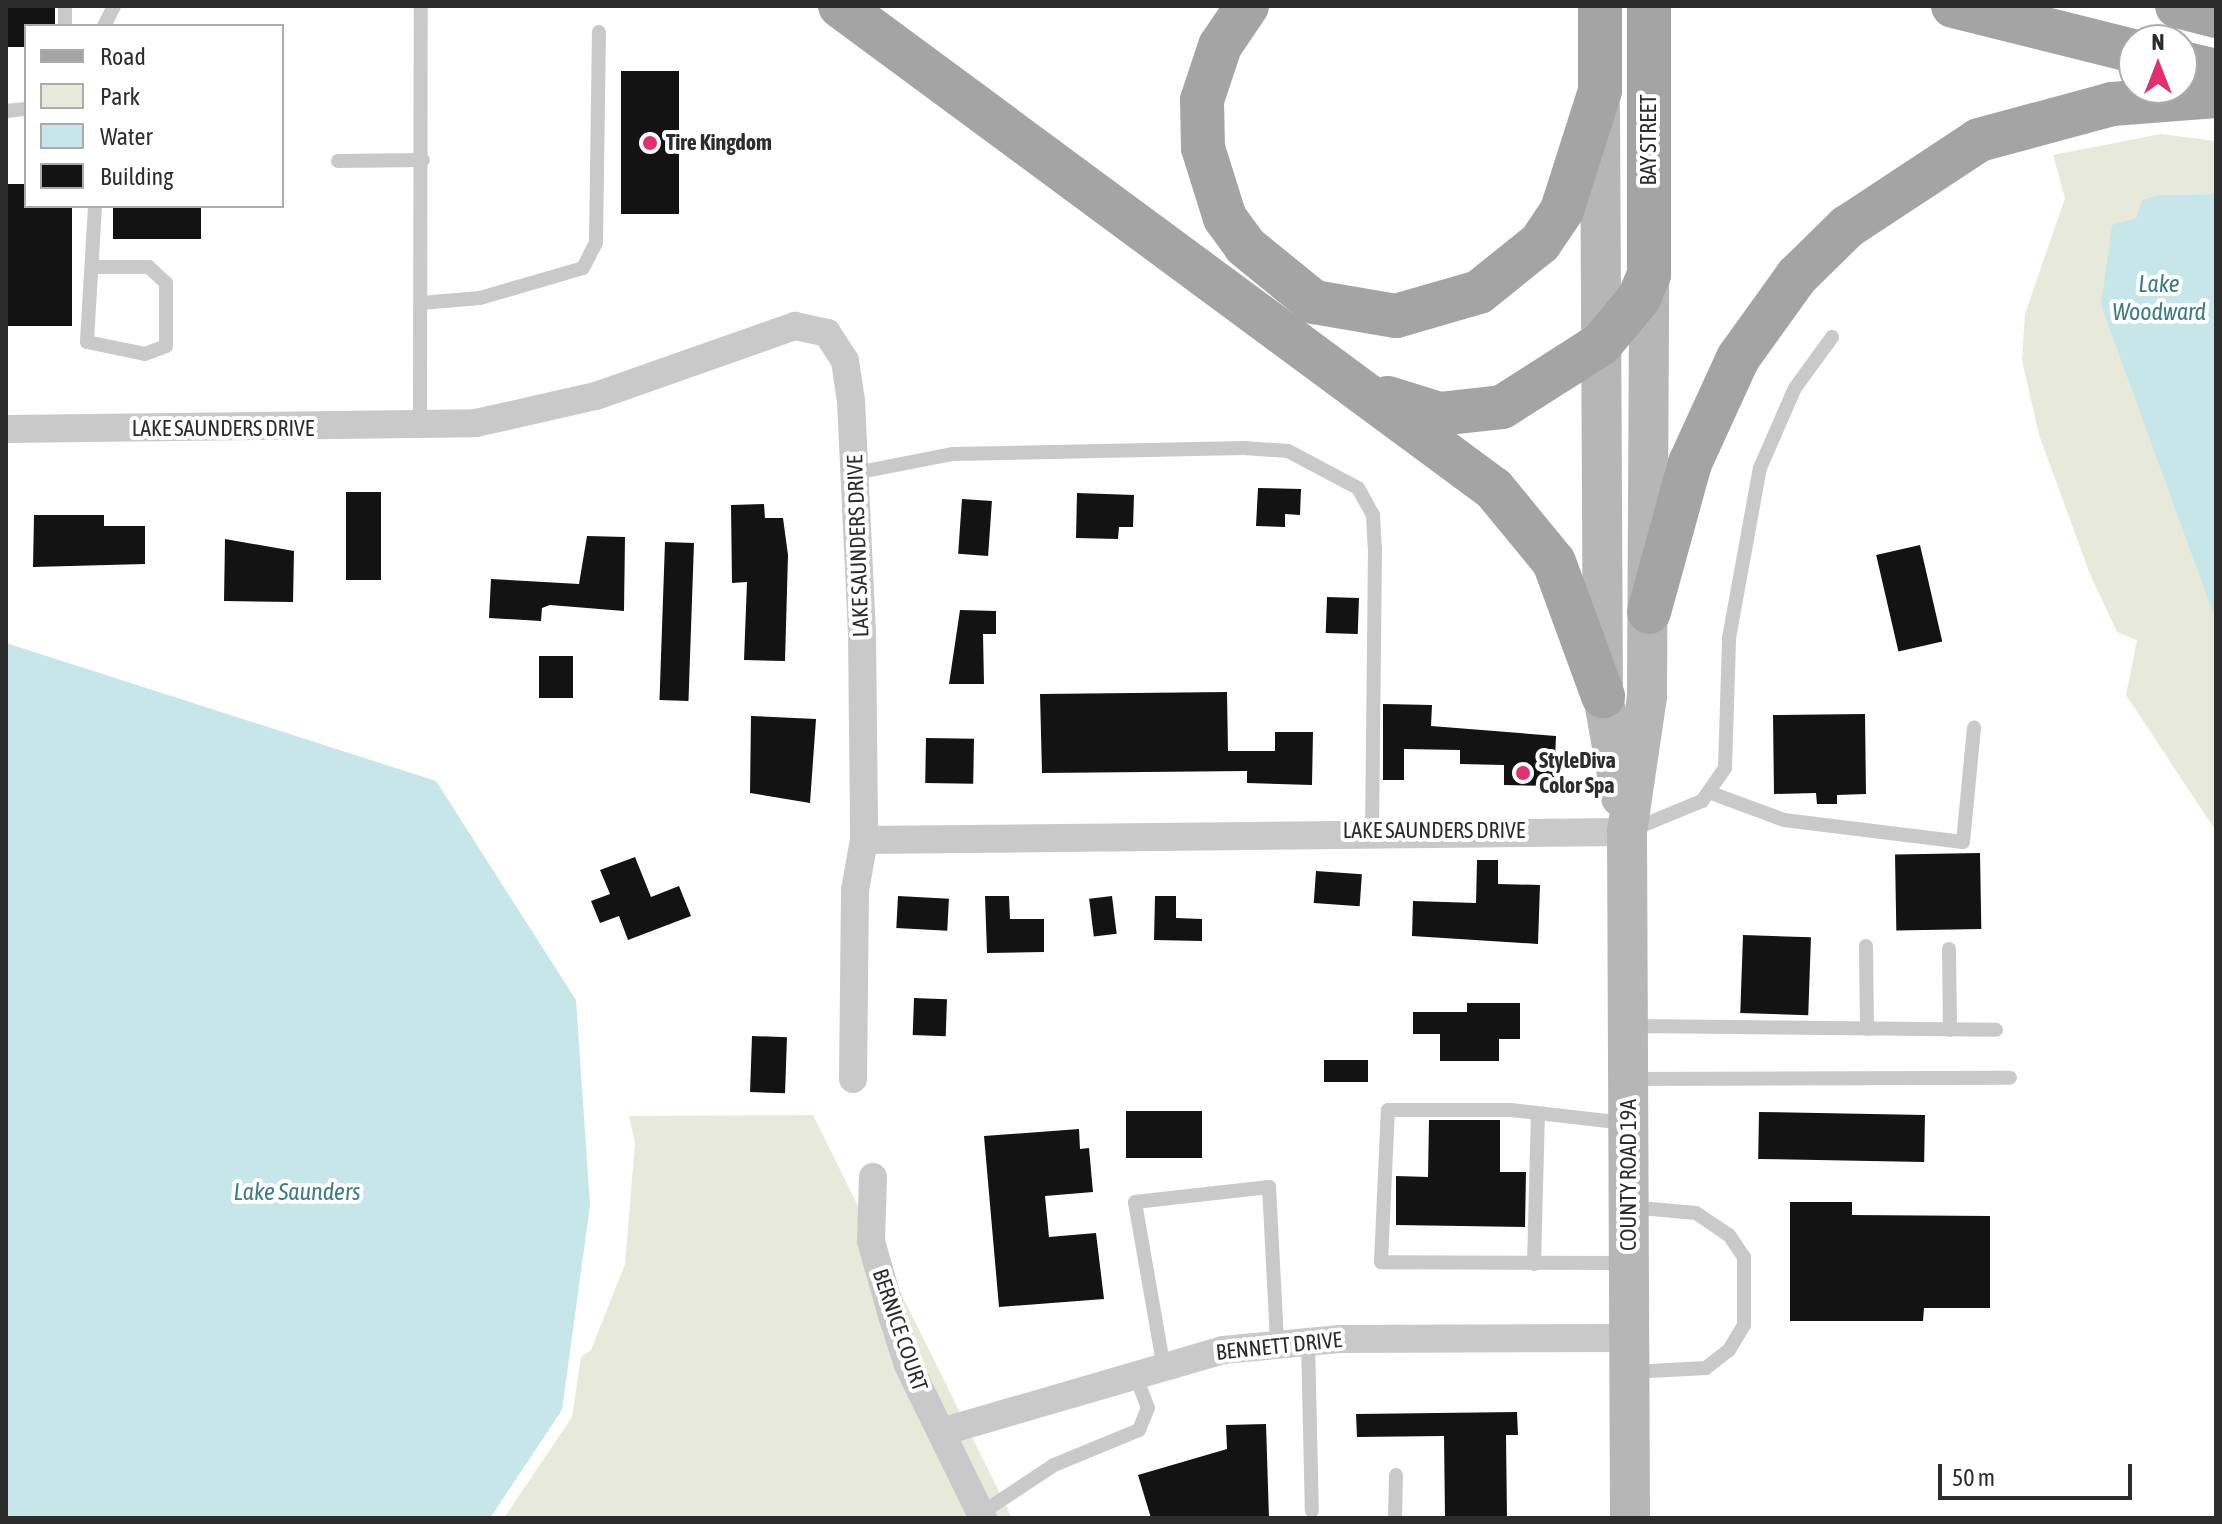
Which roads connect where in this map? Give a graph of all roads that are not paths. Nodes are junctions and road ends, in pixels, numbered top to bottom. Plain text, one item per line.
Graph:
1 (114, 6) edge
2 (421, 6) edge
3 (840, 6) edge
4 (1247, 6) edge
5 (1953, 6) edge
6 (2177, 6) edge
7 (2216, 16) edge
8 (1600, 20) edge
9 (1649, 23) edge
10 (105, 24) edge
11 (599, 32) dead end
12 (2118, 47) edge
13 (1600, 91) junction
14 (2216, 96) edge
15 (423, 160) junction
16 (338, 161) dead end
17 (95, 208) edge
18 (95, 267) junction
19 (1649, 274) junction
20 (421, 303) junction
21 (1832, 337) dead end
22 (1601, 344) junction
23 (1353, 384) junction
24 (420, 426) junction
25 (6, 429) edge
26 (855, 473) junction
27 (1649, 612) junction
28 (1603, 696) junction
29 (1974, 728) dead end
30 (1711, 793) junction
31 (1372, 831) junction
32 (1627, 832) junction
33 (864, 840) junction
34 (1866, 946) dead end
35 (1949, 949) dead end
36 (1628, 1025) junction
37 (1867, 1029) junction
38 (1950, 1030) junction
39 (1996, 1030) dead end
40 (2010, 1078) dead end
41 (853, 1079) dead end
42 (1628, 1079) junction
43 (1538, 1116) junction
44 (1628, 1123) junction
45 (873, 1177) dead end
46 (1629, 1207) junction
47 (1629, 1263) junction
48 (1534, 1264) junction
49 (1308, 1341) junction
50 (1277, 1342) junction
51 (1630, 1355) junction
52 (1163, 1363) junction
53 (1134, 1371) junction
54 (941, 1432) junction
55 (1396, 1475) dead end
56 (1312, 1511) dead end
57 (981, 1516) edge
58 (1395, 1518) edge
59 (1630, 1518) edge

1 - 10 lane
2 - 15 lane
3 - 23 main road
4 - 13 main road
5 - 12 main road
6 - 7 main road
8 - 13 main road
9 - 19 main road, BAY STREET
11 - 20 lane
13 - 22 main road
14 - 27 main road
15 - 16 lane
15 - 20 lane
17 - 18 lane
18 - 18 lane
19 - 22 main road
19 - 27 main road
20 - 24 lane
21 - 30 lane
22 - 23 main road
22 - 28 main road
23 - 28 main road
24 - 25 street, LAKE SAUNDERS DRIVE
24 - 26 street, LAKE SAUNDERS DRIVE
26 - 31 lane
26 - 33 street, LAKE SAUNDERS DRIVE
27 - 32 main road
28 - 32 main road
29 - 30 lane
30 - 32 lane
31 - 32 street, LAKE SAUNDERS DRIVE
31 - 33 street, LAKE SAUNDERS DRIVE
32 - 36 main road, COUNTY ROAD 19A
33 - 41 street
34 - 37 lane
35 - 38 lane
36 - 37 lane
36 - 42 main road, COUNTY ROAD 19A
37 - 38 lane
38 - 39 lane
40 - 42 lane
42 - 44 main road, COUNTY ROAD 19A
43 - 44 lane
43 - 48 lane
43 - 48 lane
44 - 46 main road, COUNTY ROAD 19A
45 - 54 street, BERNICE COURT
46 - 47 main road, COUNTY ROAD 19A
46 - 51 lane
47 - 48 lane
47 - 51 main road, COUNTY ROAD 19A
49 - 50 street, BENNETT DRIVE
49 - 51 street, BENNETT DRIVE
49 - 56 lane
50 - 52 street, BENNETT DRIVE
50 - 52 lane
51 - 59 main road, COUNTY ROAD 19A
52 - 53 street, BENNETT DRIVE
53 - 54 street, BENNETT DRIVE
53 - 57 lane
54 - 57 street, BERNICE COURT
55 - 58 lane

